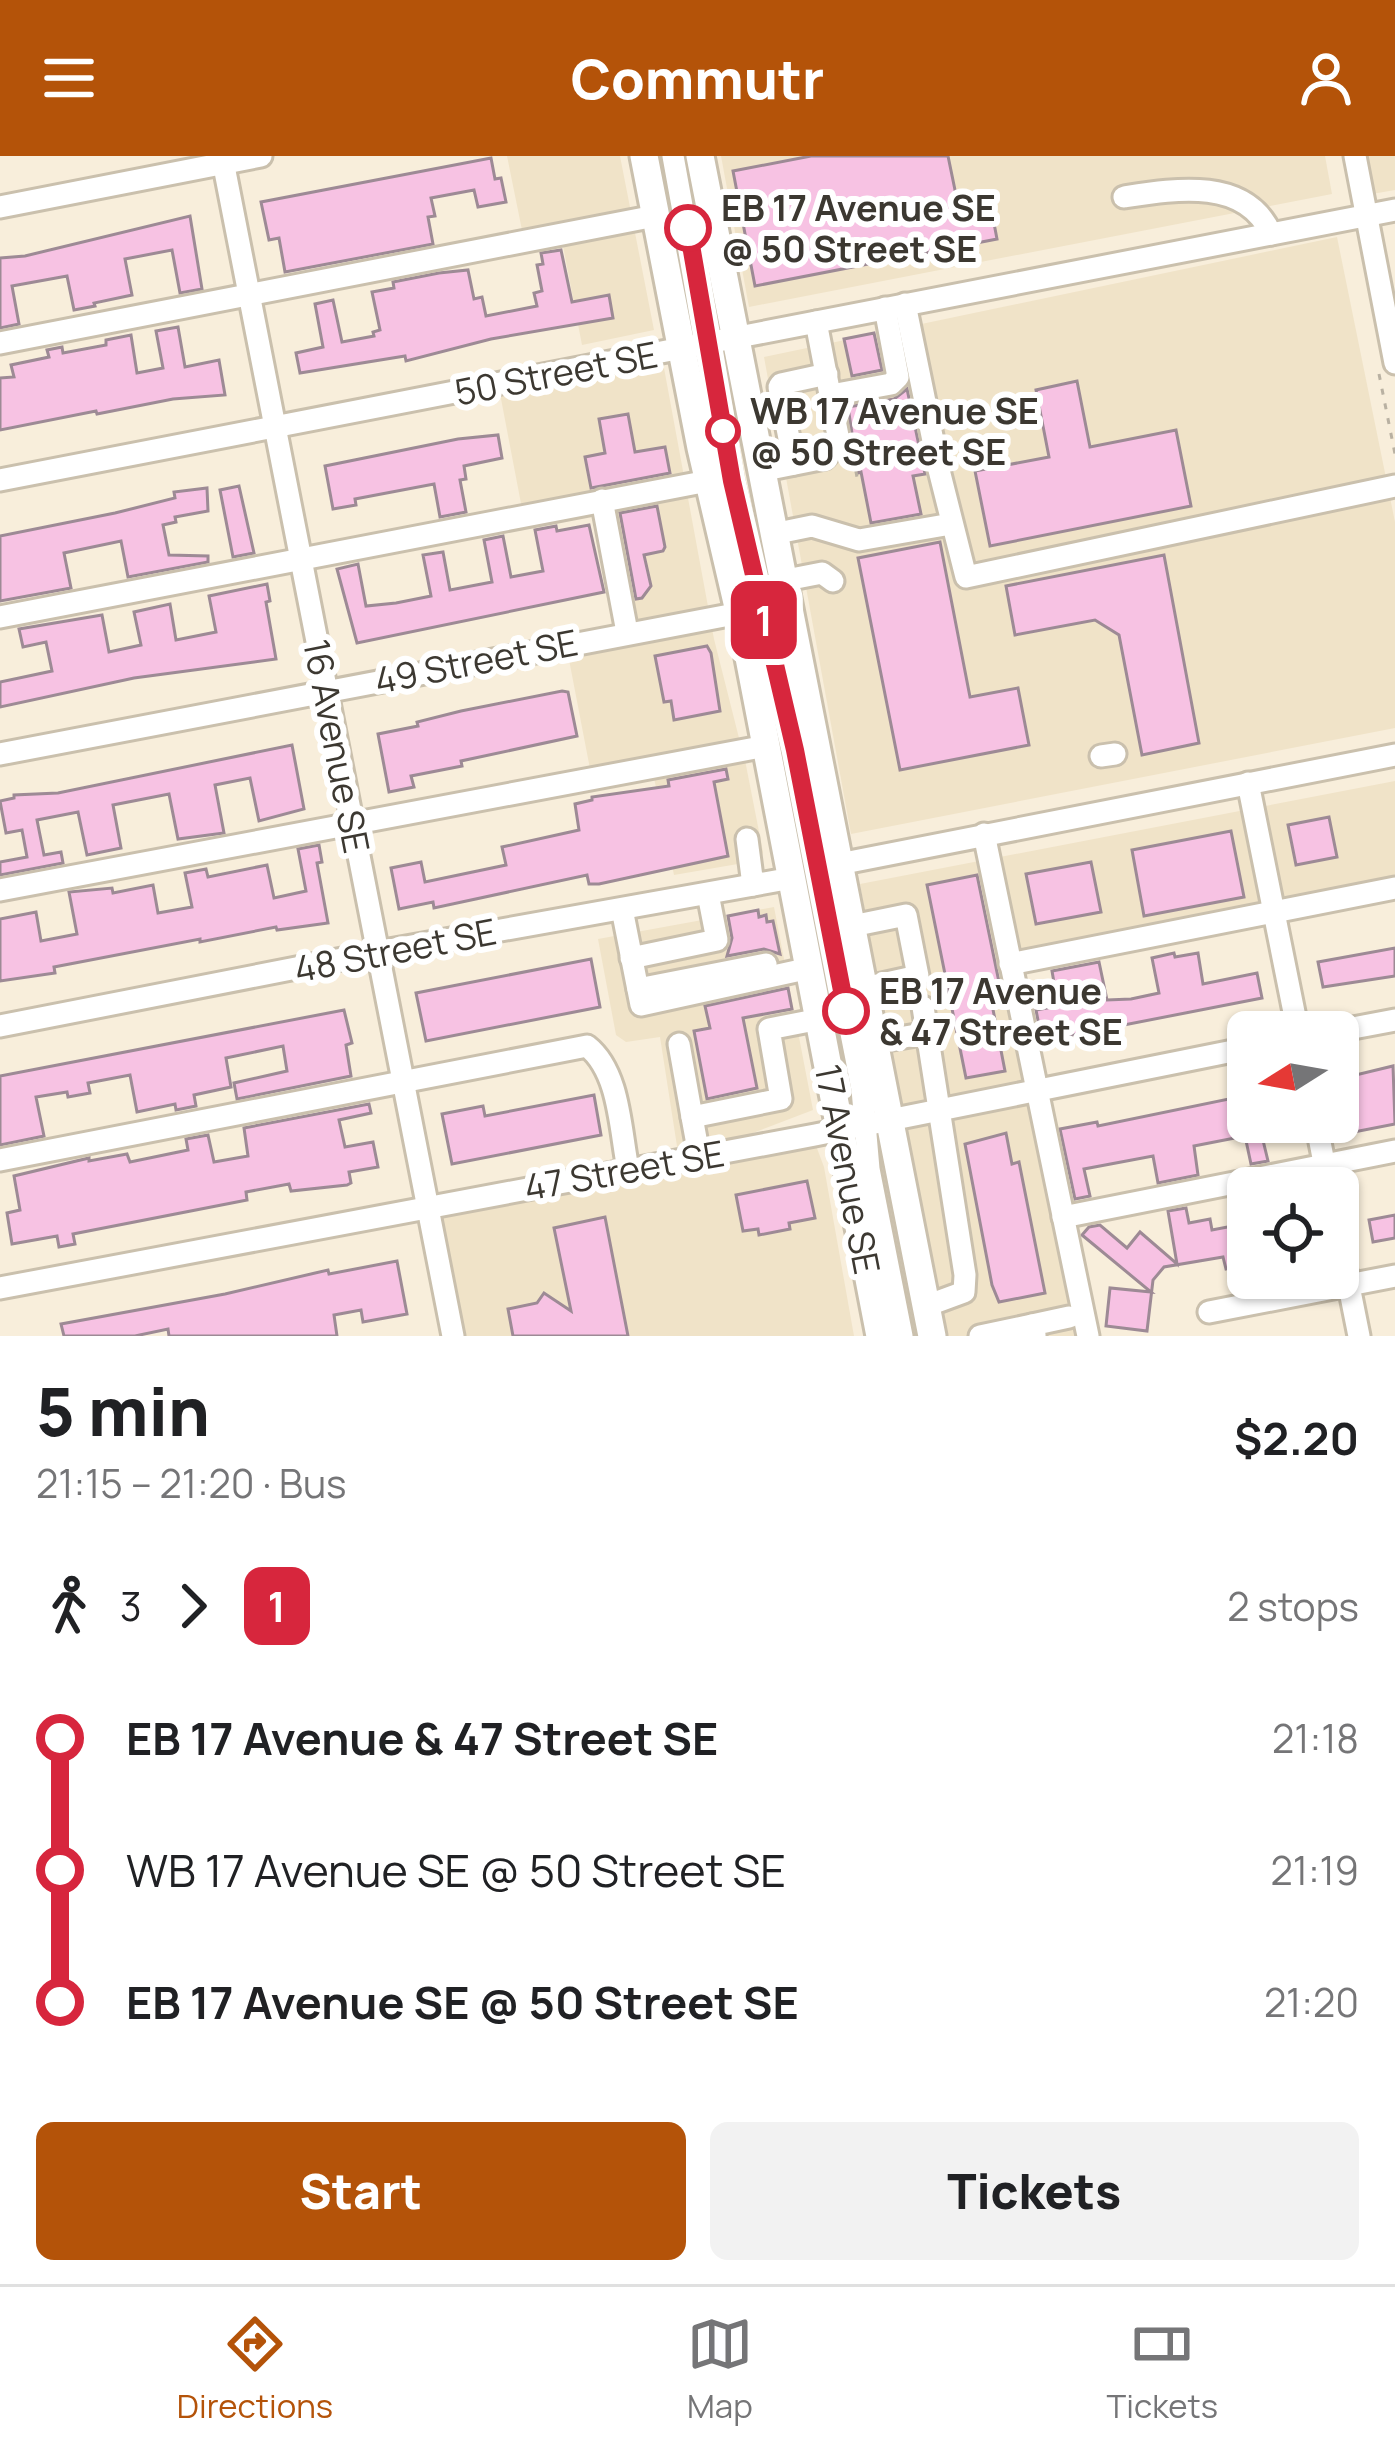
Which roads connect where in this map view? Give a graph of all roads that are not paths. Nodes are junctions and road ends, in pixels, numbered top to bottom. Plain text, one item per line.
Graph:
1 (261, 156) edge
2 (644, 156) edge
3 (673, 156) edge
4 (682, 156) edge
5 (700, 156) edge
6 (1355, 156) edge
7 (223, 160) edge
8 (1124, 196) dead end
9 (0, 207) edge
10 (1395, 210) edge
11 (655, 216) junction
12 (1366, 216) junction
13 (688, 228) junction
14 (1271, 234) junction
15 (249, 293) junction
16 (895, 306) junction
17 (816, 322) junction
18 (0, 343) edge
19 (708, 344) junction
20 (1395, 363) edge
21 (829, 384) junction
22 (275, 427) junction
23 (794, 464) junction
24 (760, 471) junction
25 (0, 480) edge
26 (708, 481) junction
27 (1395, 486) edge
28 (602, 500) junction
29 (951, 524) junction
30 (772, 533) junction
31 (301, 558) junction
32 (782, 580) junction
33 (833, 581) dead end
34 (740, 613) junction
35 (0, 617) edge
36 (627, 632) junction
37 (326, 690) junction
38 (766, 746) junction
39 (0, 754) edge
40 (1395, 755) edge
41 (1248, 783) junction
42 (352, 821) junction
43 (984, 834) junction
44 (747, 839) dead end
45 (839, 864) junction
46 (791, 878) junction
47 (753, 885) junction
48 (1395, 888) edge
49 (0, 890) edge
50 (708, 894) junction
51 (622, 909) junction
52 (1274, 911) junction
53 (852, 926) junction
54 (378, 952) junction
55 (631, 958) junction
56 (1010, 964) junction
57 (796, 970) junction
58 (864, 988) junction
59 (923, 1007) dead end
60 (1294, 1011) edge
61 (820, 1019) junction
62 (1395, 1020) edge
63 (0, 1026) edge
64 (1359, 1027) edge
65 (928, 1033) junction
66 (874, 1042) junction
67 (680, 1044) dead end
68 (1227, 1052) edge
69 (403, 1083) junction
70 (1036, 1089) junction
71 (938, 1109) junction
72 (692, 1117) junction
73 (865, 1124) junction
74 (1395, 1151) edge
75 (699, 1156) junction
76 (0, 1160) edge
77 (1353, 1167) edge
78 (628, 1168) junction
79 (1227, 1192) edge
80 (427, 1206) junction
81 (1063, 1217) junction
82 (1395, 1276) edge
83 (1359, 1284) edge
84 (0, 1288) edge
85 (1279, 1299) edge
86 (1352, 1299) edge
87 (926, 1306) junction
88 (1209, 1312) dead end
89 (1069, 1317) dead end
90 (1034, 1330) edge
91 (449, 1335) edge
92 (880, 1336) edge
93 (902, 1336) edge
94 (932, 1336) edge
95 (980, 1336) edge
96 (1088, 1336) edge
97 (1359, 1336) edge

1 - 7 street
2 - 11 main road, 17 Avenue SE
3 - 13 street
4 - 13 street
5 - 19 main road, 17 Avenue SE
6 - 12 street
7 - 9 street
7 - 15 street, 16 Avenue SE
8 - 14 street
10 - 12 street, 50 Street SE
11 - 15 street
11 - 19 main road, 17 Avenue SE
12 - 14 street, 50 Street SE
12 - 20 street
13 - 19 street
14 - 16 street, 50 Street SE
15 - 18 street
15 - 22 street, 16 Avenue SE
16 - 17 street, 50 Street SE
16 - 21 street
16 - 29 street
17 - 19 street, 50 Street SE
17 - 21 street
19 - 22 street, 50 Street SE
19 - 24 main road, 17 Avenue SE
19 - 26 main road, 17 Avenue SE
19 - 73 street
21 - 23 street
21 - 23 street
22 - 25 street, 50 Street SE
22 - 31 street, 16 Avenue SE
23 - 24 street
24 - 30 main road, 17 Avenue SE
26 - 28 street
26 - 34 main road, 17 Avenue SE
27 - 29 street
28 - 31 street
28 - 36 street
29 - 30 street
30 - 32 main road, 17 Avenue SE
31 - 35 street
31 - 37 street, 16 Avenue SE
32 - 33 street
32 - 45 main road, 17 Avenue SE
34 - 36 street, 49 Street SE
34 - 38 main road, 17 Avenue SE
36 - 37 street, 49 Street SE
37 - 39 street, 49 Street SE
37 - 42 street, 16 Avenue SE
38 - 42 street
38 - 46 main road, 17 Avenue SE
40 - 41 street
41 - 43 street
41 - 52 street
42 - 49 street
42 - 54 street, 16 Avenue SE
43 - 45 street
43 - 56 street
44 - 47 street
45 - 53 main road, 17 Avenue SE
46 - 47 street, 48 Street SE
46 - 57 main road, 17 Avenue SE
47 - 50 street, 48 Street SE
48 - 52 street
50 - 51 street, 48 Street SE
50 - 55 street
51 - 54 street, 48 Street SE
51 - 55 street
52 - 56 street
52 - 60 street
53 - 58 main road, 17 Avenue SE
53 - 58 street
54 - 63 street, 48 Street SE
54 - 69 street, 16 Avenue SE
55 - 57 street
56 - 70 street
57 - 61 main road, 17 Avenue SE
58 - 66 main road, 17 Avenue SE
59 - 65 street
61 - 72 street
61 - 73 main road, 17 Avenue SE
62 - 64 street
65 - 66 street
65 - 71 street
66 - 73 main road, 17 Avenue SE
67 - 72 street
68 - 70 street, 47 Street SE
69 - 76 street
69 - 78 street
69 - 80 street, 16 Avenue SE
70 - 71 street, 47 Street SE
70 - 81 street
71 - 73 street, 47 Street SE
71 - 87 street
72 - 75 street
73 - 75 street, 47 Street SE
73 - 87 main road, 17 Avenue SE
73 - 92 main road, 17 Avenue SE
73 - 93 street
74 - 77 street
75 - 78 street, 47 Street SE
78 - 80 street, 47 Street SE
79 - 81 street
80 - 84 street, 47 Street SE
80 - 91 street, 16 Avenue SE
81 - 96 street
82 - 83 street
85 - 88 street
86 - 97 street
87 - 94 main road, 17 Avenue SE
89 - 90 street
90 - 95 street

